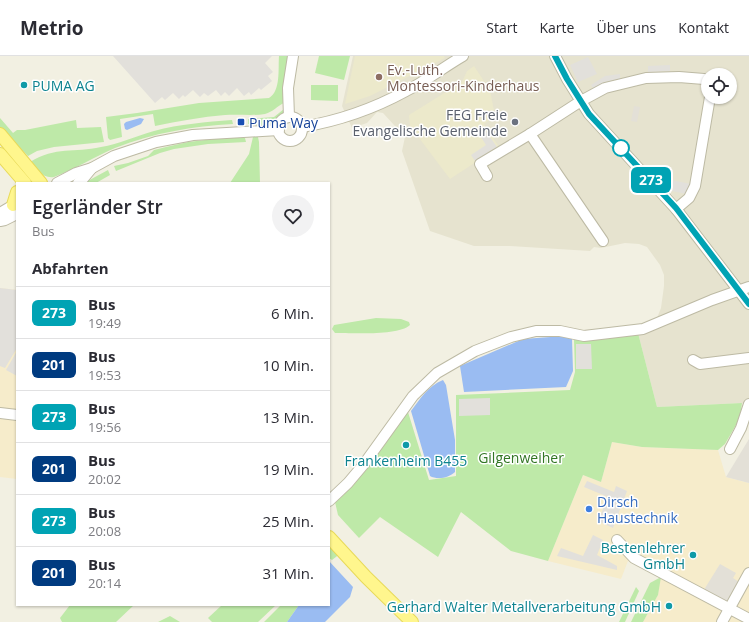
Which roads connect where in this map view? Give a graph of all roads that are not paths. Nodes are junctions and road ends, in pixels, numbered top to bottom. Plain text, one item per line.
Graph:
1 (293, 56) edge
2 (555, 56) edge
3 (457, 58) edge
4 (701, 79) edge
5 (580, 101) junction
6 (709, 104) edge
7 (289, 117) junction
8 (302, 127) junction
9 (279, 130) junction
10 (0, 134) edge
11 (530, 134) junction
12 (3, 158) edge
13 (92, 168) junction
14 (487, 176) dead end
15 (20, 180) edge
16 (40, 182) edge
17 (59, 182) edge
18 (79, 182) edge
19 (16, 194) edge
20 (676, 208) junction
21 (10, 209) edge
22 (0, 221) edge
23 (603, 240) dead end
24 (749, 287) edge
25 (739, 291) junction
26 (749, 304) edge
27 (749, 358) edge
28 (693, 360) dead end
29 (749, 404) edge
30 (0, 413) edge
31 (16, 415) edge
32 (730, 449) dead end
33 (330, 500) edge
34 (330, 538) edge
35 (617, 540) dead end
36 (749, 573) edge
37 (730, 608) junction
38 (749, 618) edge
39 (412, 622) edge
40 (722, 622) edge

1 - 7 street
2 - 5 street
3 - 8 street
4 - 5 street
5 - 11 street
5 - 20 street
6 - 20 street
7 - 8 street
7 - 9 street
8 - 9 street
9 - 13 street
10 - 16 main road
11 - 14 street
11 - 23 street
12 - 15 main road
13 - 17 street
13 - 18 street
19 - 21 main road
20 - 25 street
21 - 22 street
24 - 25 street
25 - 26 street
25 - 33 street
27 - 28 street
29 - 32 street
30 - 31 street
34 - 39 main road
35 - 37 street
36 - 37 street
37 - 38 street
37 - 40 street

